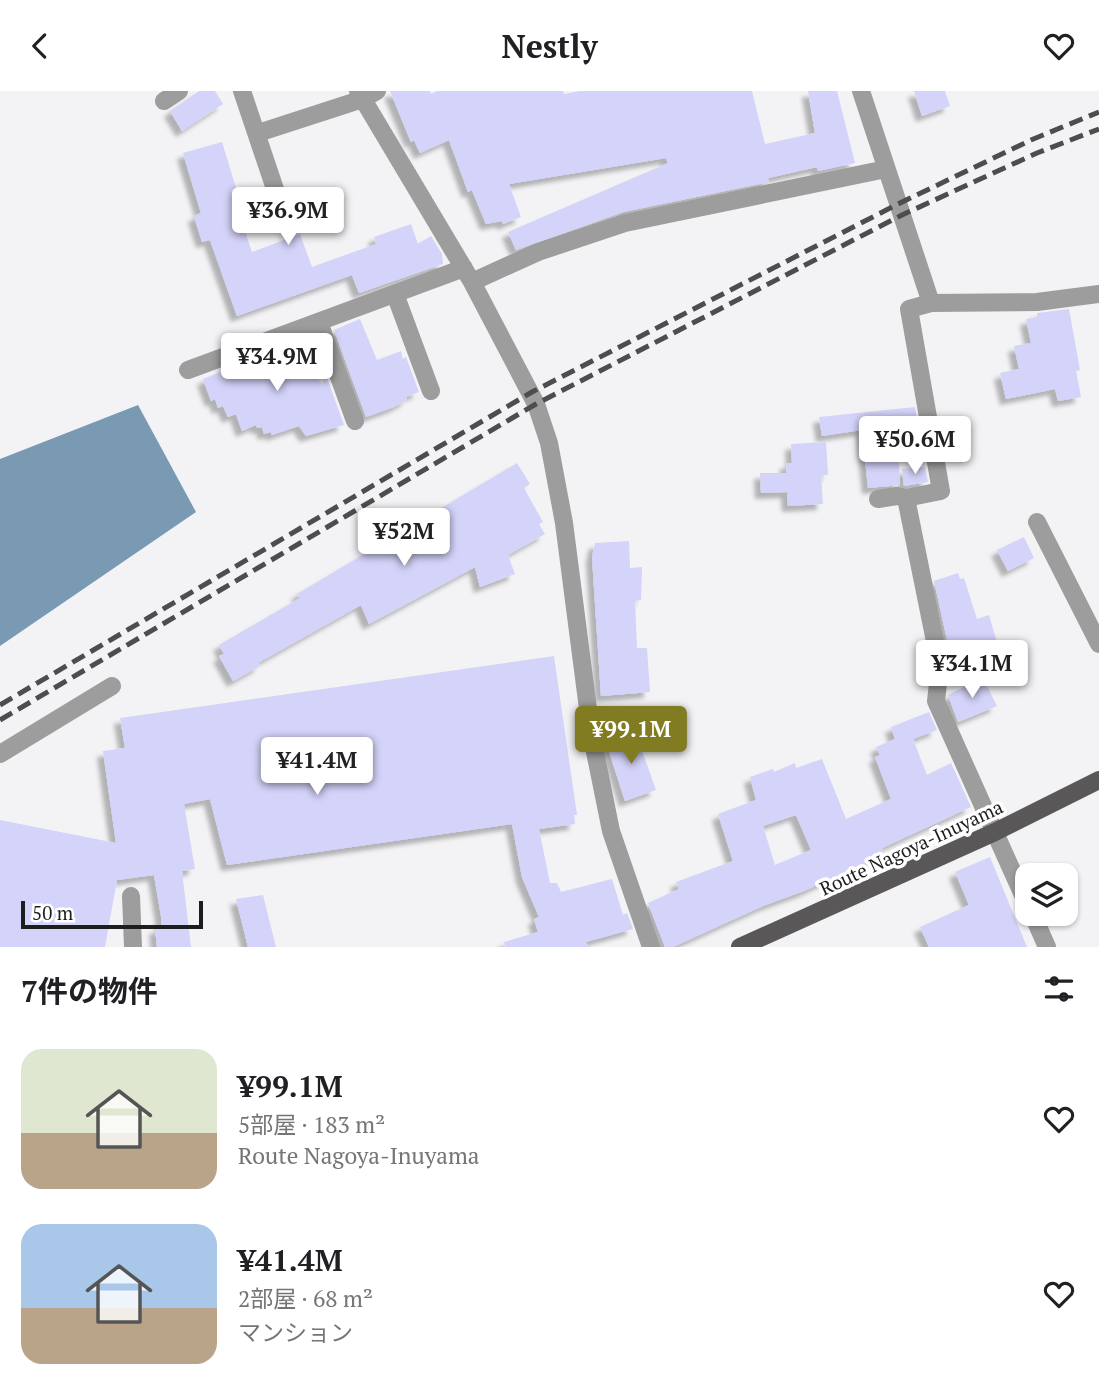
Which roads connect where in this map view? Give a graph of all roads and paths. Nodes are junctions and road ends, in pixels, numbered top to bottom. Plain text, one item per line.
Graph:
1 (179, 91) edge
2 (242, 91) edge
3 (861, 91) edge
4 (366, 94) edge
5 (164, 101) dead end
6 (258, 133) junction
7 (886, 169) junction
8 (276, 192) dead end
9 (468, 275) junction
10 (395, 294) junction
11 (1099, 294) edge
12 (931, 303) junction
13 (319, 322) junction
14 (188, 370) dead end
15 (431, 391) dead end
16 (355, 421) dead end
17 (906, 498) junction
18 (878, 499) dead end
19 (1037, 522) dead end
20 (1099, 644) edge
21 (112, 686) dead end
22 (0, 754) edge
23 (1099, 780) edge
24 (995, 832) junction
25 (1015, 877) edge
26 (131, 896) dead end
27 (1038, 926) edge
28 (133, 947) edge
29 (651, 947) edge
30 (740, 947) edge
31 (1047, 947) edge

1 - 5 street
2 - 6 street
3 - 7 street
4 - 6 street
4 - 9 street
6 - 8 street
7 - 9 street
7 - 12 street
9 - 10 street
9 - 29 street
10 - 13 street
10 - 15 street
11 - 12 street
12 - 17 street
13 - 14 street
13 - 16 street
17 - 18 street
17 - 24 street
19 - 20 street
21 - 22 street
23 - 24 main road, Route Nagoya-Inuyama
24 - 25 street
24 - 30 main road, Route Nagoya-Inuyama
26 - 28 street
27 - 31 street

